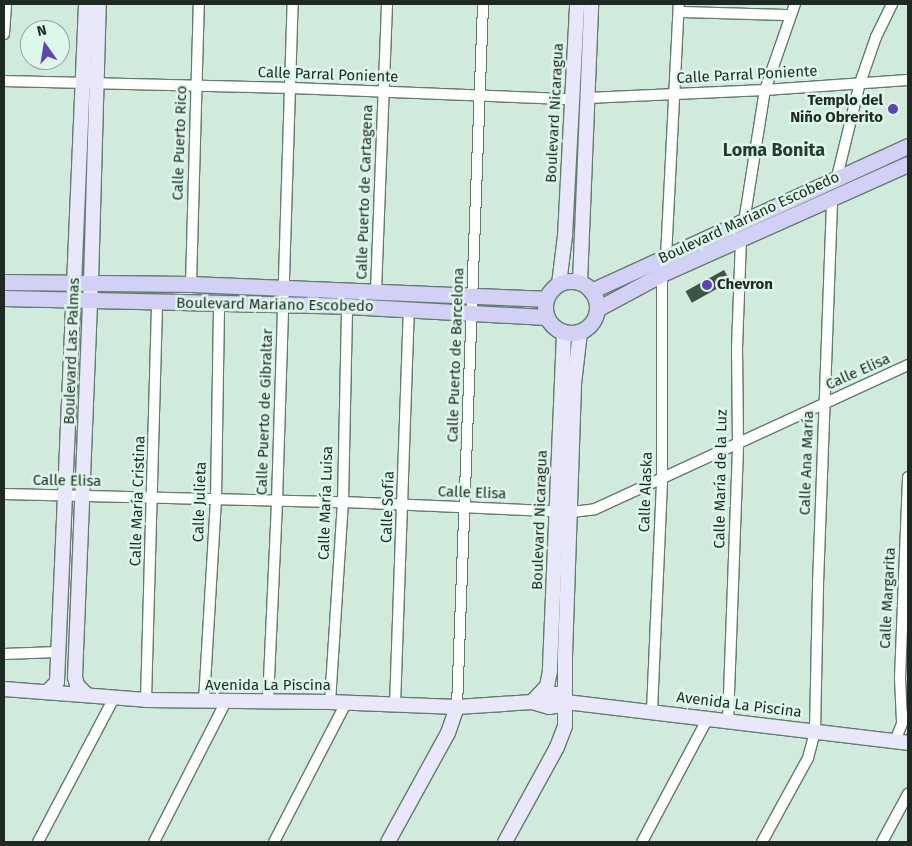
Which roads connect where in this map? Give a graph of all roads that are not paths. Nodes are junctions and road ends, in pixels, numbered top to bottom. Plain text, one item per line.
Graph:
1 (6, 4) edge
2 (86, 4) edge
3 (98, 4) edge
4 (199, 4) edge
5 (293, 4) edge
6 (387, 4) edge
7 (483, 4) edge
8 (577, 4) edge
9 (591, 4) edge
10 (795, 4) edge
11 (892, 4) edge
12 (679, 8) edge
13 (789, 15) junction
14 (4, 34) edge
15 (908, 80) edge
16 (4, 81) edge
17 (90, 83) junction
18 (860, 83) junction
19 (197, 86) junction
20 (292, 88) junction
21 (765, 90) junction
22 (385, 92) junction
23 (674, 95) junction
24 (481, 96) junction
25 (587, 98) junction
26 (571, 99) junction
27 (908, 146) edge
28 (908, 164) edge
29 (837, 177) junction
30 (832, 197) junction
31 (744, 222) junction
32 (741, 238) junction
33 (666, 257) junction
34 (662, 274) junction
35 (4, 282) edge
36 (74, 283) junction
37 (91, 283) junction
38 (191, 284) junction
39 (559, 284) junction
40 (586, 287) junction
41 (285, 288) junction
42 (376, 291) junction
43 (473, 295) junction
44 (4, 298) edge
45 (546, 299) junction
46 (73, 301) junction
47 (90, 301) junction
48 (157, 303) junction
49 (219, 305) junction
50 (284, 305) junction
51 (347, 306) junction
52 (409, 308) junction
53 (597, 309) junction
54 (473, 312) junction
55 (546, 317) junction
56 (580, 332) junction
57 (564, 333) junction
58 (908, 365) edge
59 (824, 404) junction
60 (738, 442) junction
61 (908, 477) edge
62 (662, 478) junction
63 (4, 494) edge
64 (65, 496) junction
65 (82, 496) junction
66 (153, 497) junction
67 (216, 500) junction
68 (277, 501) junction
69 (343, 502) junction
70 (403, 506) junction
71 (465, 507) junction
72 (556, 511) junction
73 (572, 512) junction
74 (58, 652) junction
75 (4, 654) edge
76 (57, 682) junction
77 (76, 682) junction
78 (4, 690) edge
79 (47, 692) junction
80 (87, 695) junction
81 (114, 698) junction
82 (146, 700) junction
83 (204, 701) junction
84 (226, 701) junction
85 (268, 702) junction
86 (330, 702) junction
87 (532, 702) junction
88 (566, 702) junction
89 (346, 703) junction
90 (395, 706) junction
91 (457, 707) junction
92 (652, 710) junction
93 (908, 711) edge
94 (708, 718) junction
95 (728, 720) junction
96 (902, 721) junction
97 (815, 731) junction
98 (901, 742) edge
99 (908, 794) edge
100 (38, 842) edge
101 (154, 842) edge
102 (274, 842) edge
103 (388, 842) edge
104 (505, 842) edge
105 (642, 842) edge
106 (762, 842) edge
107 (882, 842) edge

1 - 14 street
2 - 17 street, Boulevard Las Palmas
3 - 17 street, Boulevard Las Palmas
4 - 19 street, Calle Puerto Rico
5 - 20 street, Calle Puerto de Gibraltar
6 - 22 street, Calle Puerto de Cartagena
7 - 24 street, Calle Puerto de Barcelona
8 - 26 street, Boulevard Nicaragua
9 - 25 street, Boulevard Nicaragua
10 - 13 street
11 - 18 street
12 - 13 street
12 - 23 street
13 - 21 street
15 - 18 street, Calle Parral Poniente
16 - 17 street, Calle Parral Poniente
17 - 19 street, Calle Parral Poniente
17 - 36 street, Boulevard Las Palmas
17 - 37 street, Boulevard Las Palmas
18 - 21 street, Calle Parral Poniente
18 - 29 street
19 - 20 street, Calle Parral Poniente
19 - 38 street, Calle Puerto Rico
20 - 22 street, Calle Parral Poniente
20 - 41 street, Calle Puerto de Gibraltar
21 - 23 street, Calle Parral Poniente
21 - 31 street
22 - 24 street, Calle Parral Poniente
22 - 42 street, Calle Puerto de Cartagena
23 - 25 street, Calle Parral Poniente
23 - 33 street
24 - 26 street, Calle Parral Poniente
24 - 43 street, Calle Puerto de Barcelona
25 - 40 street, Boulevard Nicaragua
26 - 39 street, Boulevard Nicaragua
27 - 29 main road, Boulevard Mariano Escobedo
28 - 30 main road, Boulevard Mariano Escobedo
29 - 31 main road, Boulevard Mariano Escobedo
30 - 32 main road, Boulevard Mariano Escobedo
30 - 59 street, Calle Ana María
31 - 33 main road, Boulevard Mariano Escobedo
32 - 34 main road, Boulevard Mariano Escobedo
32 - 60 street, Calle María de la Luz
33 - 40 main road, Boulevard Mariano Escobedo
34 - 53 main road, Boulevard Mariano Escobedo
34 - 62 street, Calle Alaska
35 - 36 main road, Boulevard Mariano Escobedo
36 - 37 main road, Boulevard Mariano Escobedo
36 - 46 street, Boulevard Las Palmas
37 - 38 main road, Boulevard Mariano Escobedo
37 - 47 street, Boulevard Las Palmas
38 - 41 main road, Boulevard Mariano Escobedo
39 - 40 main road
39 - 45 main road
40 - 53 main road
41 - 42 main road, Boulevard Mariano Escobedo
41 - 50 street, Calle Puerto de Gibraltar
42 - 43 main road, Boulevard Mariano Escobedo
43 - 45 main road, Boulevard Mariano Escobedo
43 - 54 street, Calle Puerto de Barcelona
44 - 46 main road, Boulevard Mariano Escobedo
45 - 55 main road
46 - 47 main road, Boulevard Mariano Escobedo
46 - 64 street, Boulevard Las Palmas
47 - 48 main road, Boulevard Mariano Escobedo
47 - 65 street, Boulevard Las Palmas
48 - 49 main road, Boulevard Mariano Escobedo
48 - 66 street, Calle María Cristina
49 - 50 main road, Boulevard Mariano Escobedo
49 - 67 street, Calle Julieta
50 - 51 main road, Boulevard Mariano Escobedo
50 - 68 street, Calle Puerto de Gibraltar
51 - 52 main road, Boulevard Mariano Escobedo
51 - 69 street, Calle María Luisa
52 - 54 main road, Boulevard Mariano Escobedo
52 - 70 street, Calle Sofía
53 - 56 main road
54 - 55 main road, Boulevard Mariano Escobedo
54 - 71 street, Calle Puerto de Barcelona
55 - 57 main road
56 - 57 main road
56 - 73 street, Boulevard Nicaragua
57 - 72 street, Boulevard Nicaragua
58 - 59 street, Calle Elisa
59 - 60 street, Calle Elisa
59 - 97 street, Calle Ana María
60 - 62 street, Calle Elisa
60 - 95 street, Calle María de la Luz
61 - 96 street, Calle Margarita
62 - 73 street, Calle Elisa
62 - 92 street, Calle Alaska
63 - 64 street, Calle Elisa
64 - 65 street, Calle Elisa
64 - 74 street, Boulevard Las Palmas
65 - 66 street, Calle Elisa
65 - 77 street, Boulevard Las Palmas
66 - 67 street, Calle Elisa
66 - 82 street, Calle María Cristina
67 - 68 street, Calle Elisa
67 - 83 street, Calle Julieta
68 - 69 street, Calle Elisa
68 - 85 street, Calle Puerto de Gibraltar
69 - 70 street, Calle Elisa
69 - 86 street, Calle María Luisa
70 - 71 street, Calle Elisa
70 - 90 street, Calle Sofía
71 - 72 street, Calle Elisa
71 - 91 street, Calle Puerto de Barcelona
72 - 73 street, Calle Elisa
72 - 87 street, Boulevard Nicaragua
73 - 88 street, Boulevard Nicaragua
74 - 75 street
74 - 76 street, Boulevard Las Palmas
76 - 77 street
76 - 79 street
77 - 80 street
78 - 79 street, Avenida La Piscina
79 - 80 street, Avenida La Piscina
80 - 81 street, Avenida La Piscina
81 - 82 street, Avenida La Piscina
81 - 100 street
82 - 83 street, Avenida La Piscina
83 - 84 street, Avenida La Piscina
84 - 85 street, Avenida La Piscina
84 - 101 street
85 - 86 street, Avenida La Piscina
86 - 89 street, Avenida La Piscina
87 - 88 street, Avenida La Piscina
87 - 91 street, Avenida La Piscina
88 - 92 street, Avenida La Piscina
88 - 104 street, Boulevard Nicaragua
89 - 90 street, Avenida La Piscina
89 - 102 street
90 - 91 street, Avenida La Piscina
91 - 103 street
92 - 94 street, Avenida La Piscina
93 - 96 street
94 - 95 street, Avenida La Piscina
94 - 105 street
95 - 97 street, Avenida La Piscina
96 - 98 street
97 - 98 street, Avenida La Piscina
97 - 106 street, Calle Ana María
99 - 107 street

